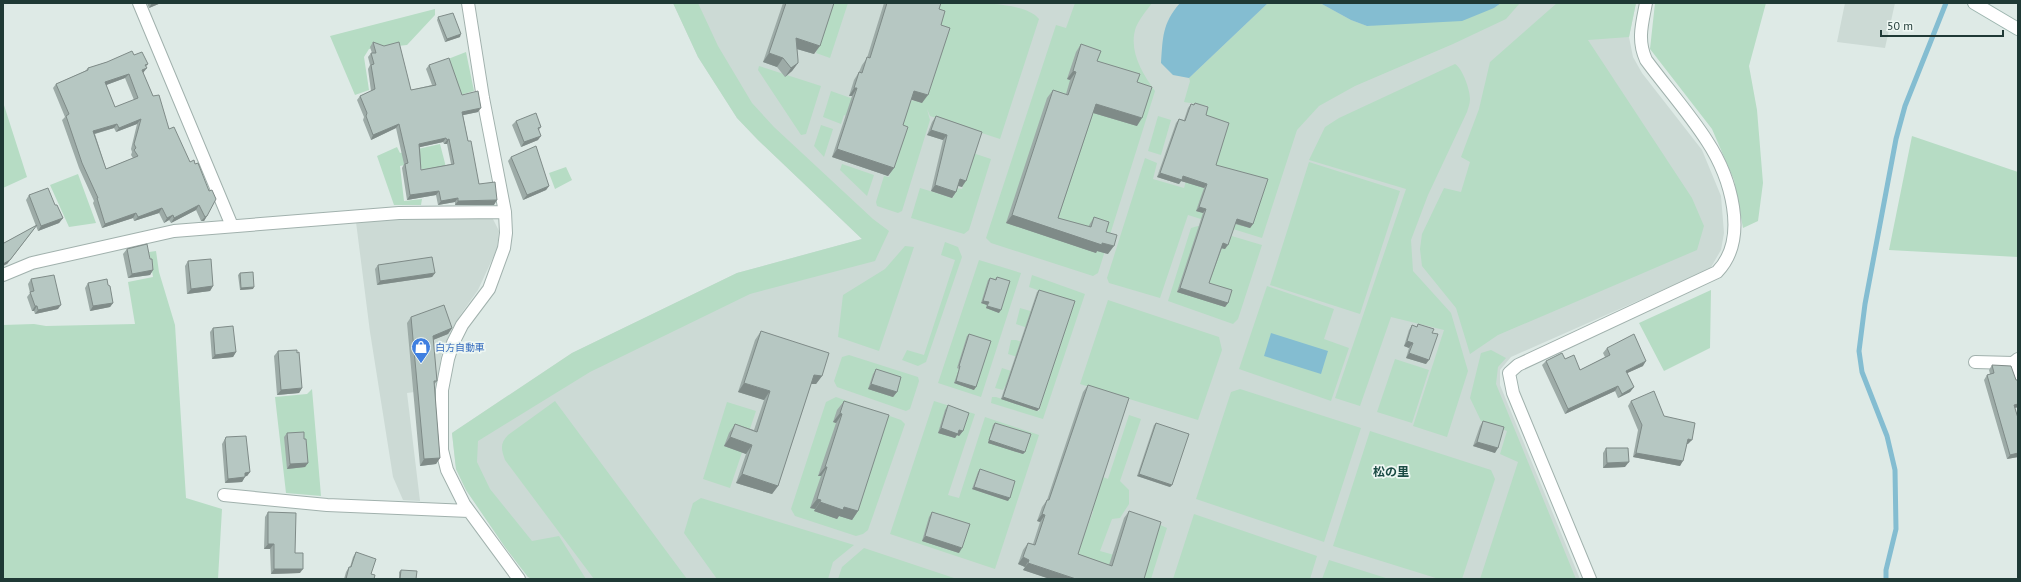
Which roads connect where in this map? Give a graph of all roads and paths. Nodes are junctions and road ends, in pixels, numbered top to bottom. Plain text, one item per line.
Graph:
1 (139, 3) edge
2 (468, 3) edge
3 (1646, 3) edge
4 (1974, 3) edge
5 (2018, 29) edge
6 (505, 212) junction
7 (232, 226) junction
8 (3, 275) edge
9 (2015, 361) edge
10 (1975, 362) dead end
11 (2018, 379) edge
12 (224, 495) dead end
13 (469, 511) junction
14 (519, 579) edge
15 (1590, 579) edge

1 - 7 street
2 - 6 street
3 - 15 street
4 - 5 street
6 - 7 street
6 - 13 street
7 - 8 street
9 - 10 street
9 - 11 street
12 - 13 street
13 - 14 street

